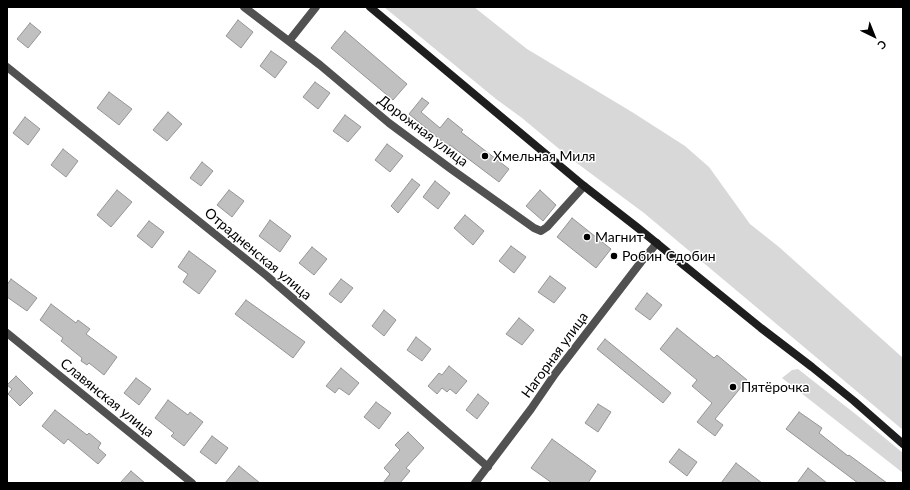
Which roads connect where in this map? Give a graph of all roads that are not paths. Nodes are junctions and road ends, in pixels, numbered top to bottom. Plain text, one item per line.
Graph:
1 (244, 7) edge
2 (316, 7) edge
3 (370, 7) edge
4 (289, 41) junction
5 (7, 66) edge
6 (584, 186) junction
7 (657, 243) junction
8 (7, 333) edge
9 (903, 444) edge
10 (488, 467) junction
11 (192, 483) edge
12 (475, 483) edge

1 - 4 street, Дорожная улица
2 - 4 street
3 - 6 street
4 - 6 street, Дорожная улица
5 - 10 street, Отрадненская улица
6 - 7 street
7 - 9 street
7 - 10 street, Нагорная улица
8 - 11 street, Славянская улица
10 - 12 street, Нагорная улица

